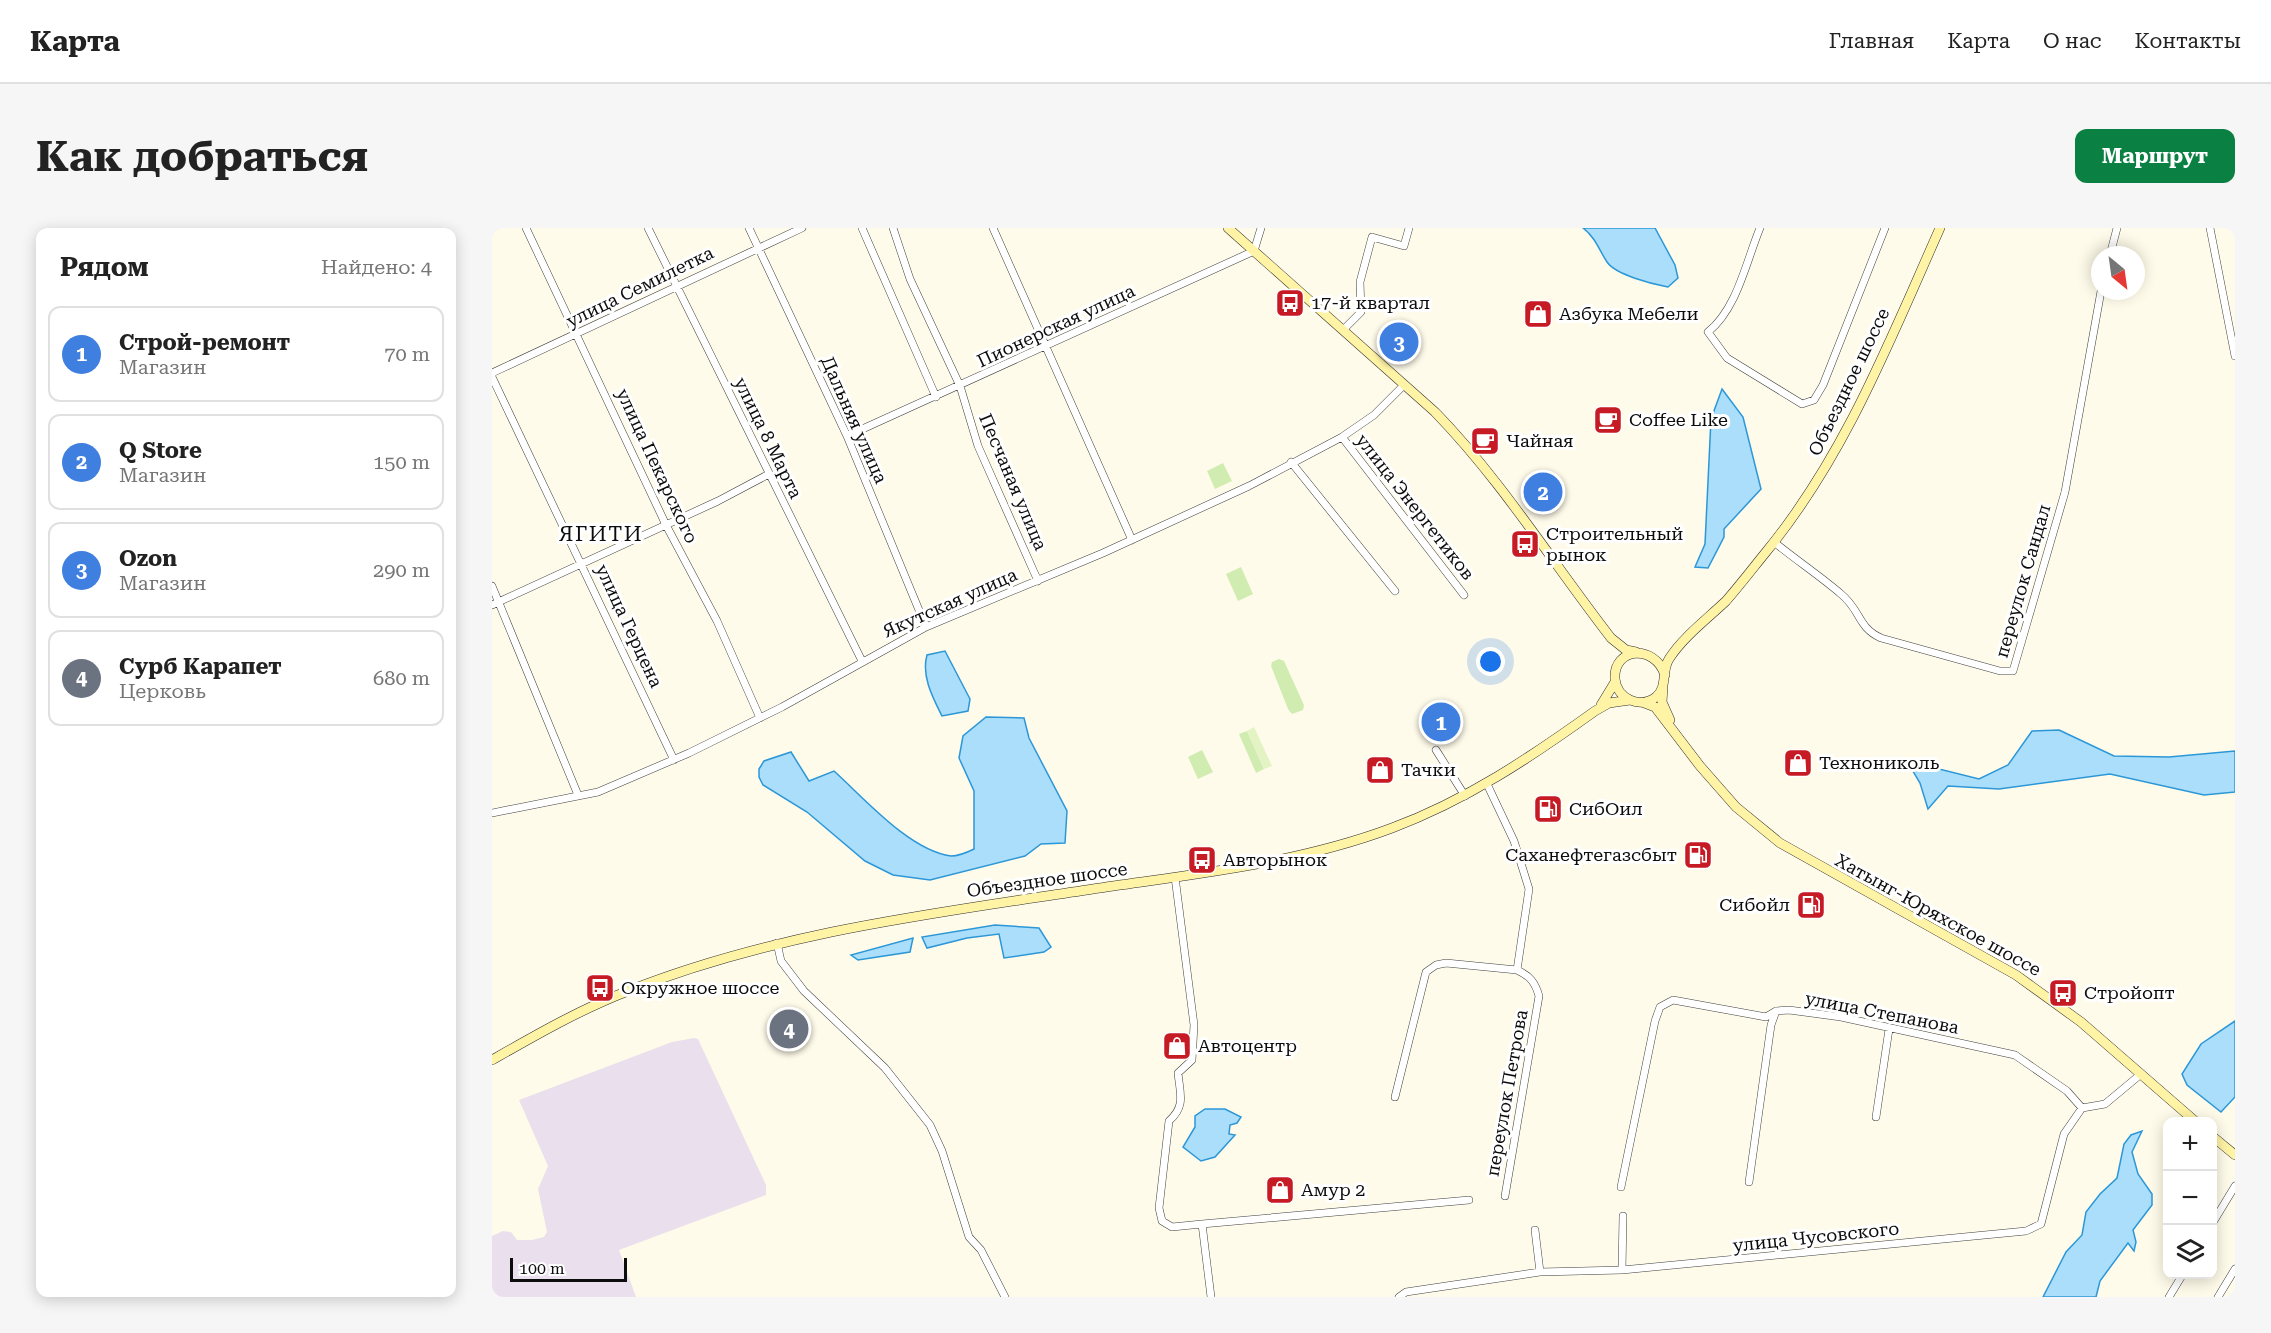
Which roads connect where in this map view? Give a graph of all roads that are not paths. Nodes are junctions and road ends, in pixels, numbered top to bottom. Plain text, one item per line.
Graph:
1 (526, 228) edge
2 (648, 228) edge
3 (749, 228) edge
4 (802, 228) edge
5 (862, 228) edge
6 (893, 228) edge
7 (993, 228) edge
8 (1228, 228) edge
9 (1261, 228) edge
10 (1409, 228) edge
11 (1760, 228) edge
12 (1885, 228) edge
13 (1940, 228) edge
14 (2117, 228) edge
15 (2210, 228) edge
16 (2112, 246) edge
17 (757, 248) junction
18 (1254, 251) junction
19 (676, 286) junction
20 (2099, 300) edge
21 (1343, 330) junction
22 (577, 335) junction
23 (1045, 346) junction
24 (2235, 356) edge
25 (492, 375) edge
26 (1404, 385) junction
27 (960, 386) junction
28 (936, 397) junction
29 (847, 436) junction
30 (1342, 437) junction
31 (1291, 462) junction
32 (769, 474) junction
33 (666, 525) junction
34 (1132, 540) junction
35 (1774, 543) junction
36 (582, 562) junction
37 (1038, 581) junction
38 (492, 586) edge
39 (1395, 591) dead end
40 (1464, 595) dead end
41 (496, 603) edge
42 (926, 627) junction
43 (1611, 638) junction
44 (1679, 648) junction
45 (1642, 652) junction
46 (862, 661) junction
47 (1665, 675) junction
48 (1615, 678) junction
49 (1664, 686) junction
50 (1630, 700) junction
51 (1642, 702) junction
52 (1596, 711) junction
53 (760, 718) junction
54 (1674, 730) junction
55 (1436, 750) dead end
56 (674, 760) junction
57 (1487, 784) junction
58 (578, 795) junction
59 (1465, 796) junction
60 (492, 813) edge
61 (1175, 877) junction
62 (777, 943) junction
63 (1517, 970) junction
64 (1776, 1011) junction
65 (1889, 1029) junction
66 (492, 1060) edge
67 (2141, 1074) junction
68 (1395, 1097) dead end
69 (2082, 1108) junction
70 (1876, 1117) dead end
71 (2190, 1117) edge
72 (2217, 1140) edge
73 (2235, 1155) edge
74 (1749, 1182) dead end
75 (2235, 1186) edge
76 (1621, 1187) dead end
77 (1505, 1196) dead end
78 (1469, 1200) dead end
79 (1623, 1216) dead end
80 (2217, 1216) edge
81 (1202, 1224) junction
82 (1535, 1230) dead end
83 (2235, 1269) edge
84 (1622, 1270) junction
85 (1540, 1272) junction
86 (2180, 1279) edge
87 (1005, 1297) edge
88 (1211, 1297) edge
89 (1399, 1297) edge
90 (2169, 1297) edge
91 (2218, 1297) edge

1 - 22 street, улица Пекарского
2 - 19 street, улица 8 Марта
3 - 17 street, Дальняя улица
4 - 17 street, улица Семилетка
5 - 28 street
6 - 27 street, Песчаная улица
7 - 23 street
8 - 18 main road
9 - 18 street
10 - 21 street
11 - 12 street
13 - 35 main road, Объездное шоссе
14 - 16 street
15 - 24 street
17 - 19 street, улица Семилетка
17 - 29 street, Дальняя улица
18 - 21 main road
18 - 23 street, Пионерская улица
19 - 22 street, улица Семилетка
19 - 32 street, улица 8 Марта
20 - 35 street, переулок Сандал
21 - 26 main road
22 - 25 street, улица Семилетка
22 - 33 street, улица Пекарского
23 - 27 street, Пионерская улица
23 - 34 street
25 - 36 street, улица Герцена
26 - 30 street, Якутская улица
26 - 43 main road
27 - 28 street, Пионерская улица
27 - 37 street, Песчаная улица
28 - 29 street, Пионерская улица
29 - 42 street, Дальняя улица
30 - 31 street, Якутская улица
30 - 40 street, улица Энергетиков
31 - 34 street, Якутская улица
31 - 39 street
32 - 33 street
32 - 46 street, улица 8 Марта
33 - 36 street
33 - 53 street, улица Пекарского
34 - 37 street, Якутская улица
35 - 44 main road, Объездное шоссе
36 - 41 street
36 - 56 street, улица Герцена
37 - 42 street, Якутская улица
38 - 41 street
41 - 58 street
42 - 46 street, Якутская улица
43 - 45 main road
43 - 48 main road
44 - 45 main road
44 - 47 main road, Объездное шоссе
45 - 47 main road
45 - 48 main road
46 - 53 street, Якутская улица
47 - 49 main road
48 - 50 main road
48 - 52 main road, Объездное шоссе
49 - 51 main road
49 - 54 main road, Хатынг-Юряхское шоссе
50 - 51 main road
50 - 52 main road, Объездное шоссе
51 - 54 main road, Хатынг-Юряхское шоссе
52 - 57 main road, Объездное шоссе
53 - 56 street, Якутская улица
54 - 67 main road, Хатынг-Юряхское шоссе
55 - 59 street
56 - 58 street, Якутская улица
57 - 59 main road, Объездное шоссе
57 - 63 street
58 - 60 street, Якутская улица
59 - 61 main road, Объездное шоссе
61 - 62 main road, Объездное шоссе
61 - 81 street
62 - 66 main road, Объездное шоссе
62 - 87 street
63 - 68 street
63 - 77 street, переулок Петрова
64 - 65 street, улица Степанова
64 - 74 street
64 - 76 street, улица Степанова
65 - 69 street, улица Степанова
65 - 70 street
67 - 69 street
67 - 71 main road, Хатынг-Юряхское шоссе
69 - 84 street, улица Чусовского
72 - 73 main road
75 - 80 street
78 - 81 street
79 - 84 street
81 - 88 street
82 - 85 street
83 - 91 street
84 - 85 street, улица Чусовского
85 - 89 street, улица Чусовского
86 - 90 street

